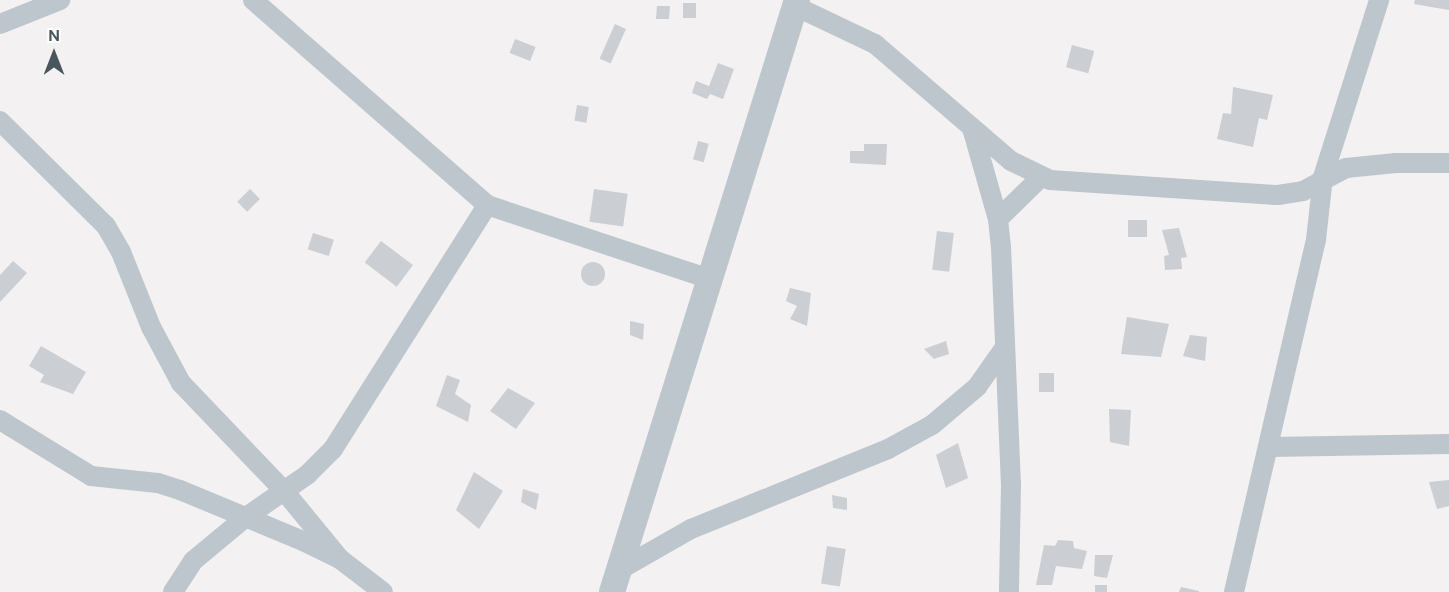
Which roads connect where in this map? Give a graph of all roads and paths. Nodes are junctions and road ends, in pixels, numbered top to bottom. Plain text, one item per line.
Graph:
1 (60, 0) edge
2 (253, 0) edge
3 (1379, 0) edge
4 (796, 3) edge
5 (0, 24) edge
6 (0, 121) edge
7 (972, 128) junction
8 (1449, 163) edge
9 (1041, 177) junction
10 (1323, 177) junction
11 (487, 205) junction
12 (998, 219) junction
13 (709, 279) junction
14 (1005, 347) junction
15 (0, 420) edge
16 (1449, 444) edge
17 (1270, 447) junction
18 (285, 492) junction
19 (246, 517) junction
20 (340, 560) junction
21 (615, 581) edge
22 (173, 592) edge
23 (383, 592) edge
24 (1009, 592) edge
25 (1234, 592) edge

1 - 5 street
2 - 11 street
3 - 10 street
4 - 7 street
4 - 13 street
6 - 18 street
7 - 9 street
7 - 12 street
8 - 10 street
9 - 10 street
9 - 12 street
10 - 17 street
11 - 13 street
11 - 18 street
12 - 14 street
13 - 21 street
14 - 21 street
14 - 24 street
15 - 19 street
16 - 17 street
17 - 25 street
18 - 19 street
18 - 20 street
19 - 20 street
19 - 22 street
20 - 23 street

